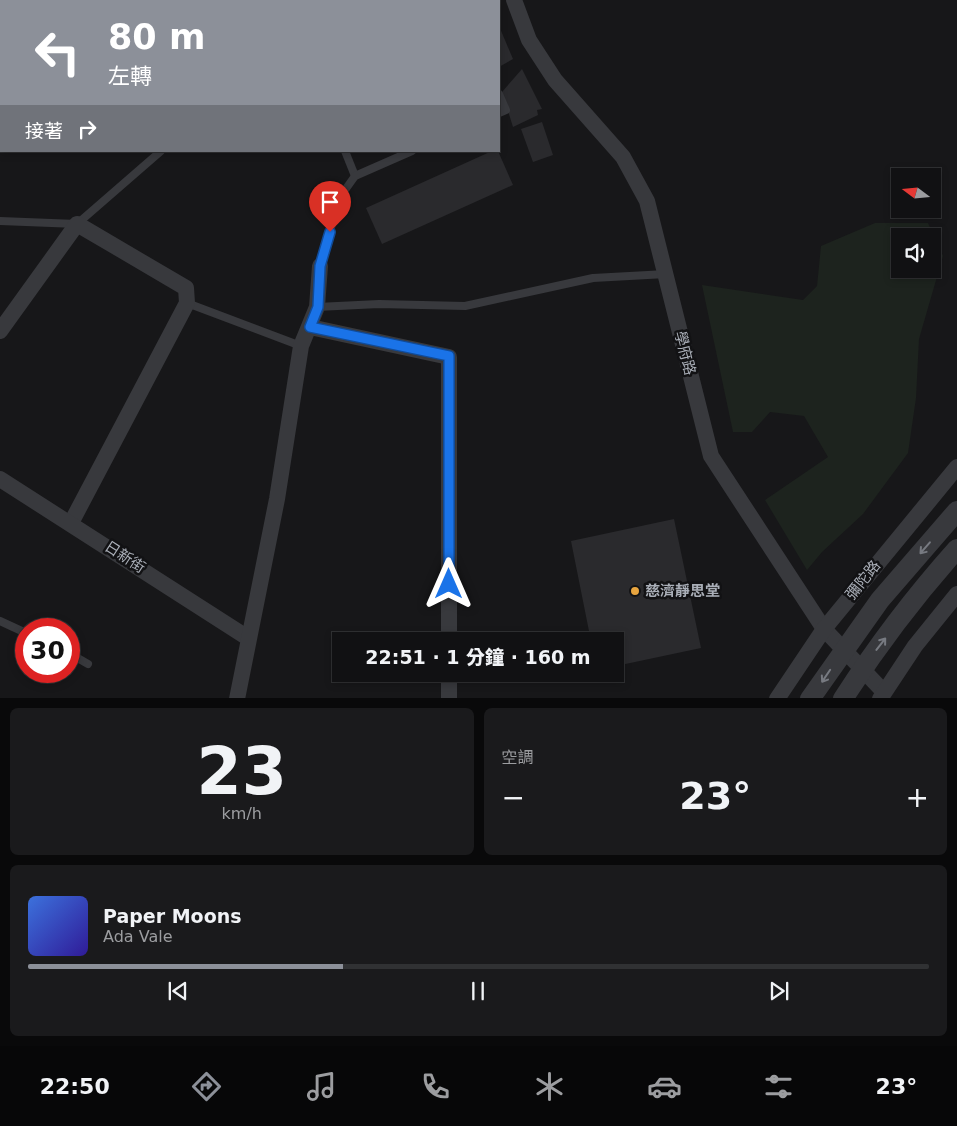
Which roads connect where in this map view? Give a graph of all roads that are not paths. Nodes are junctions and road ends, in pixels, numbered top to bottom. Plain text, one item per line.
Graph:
1 (514, 0) edge
2 (500, 96) edge
3 (500, 113) edge
4 (160, 152) edge
5 (345, 152) edge
6 (410, 152) edge
7 (355, 176) junction
8 (0, 221) edge
9 (77, 224) junction
10 (320, 266) joint
11 (666, 274) junction
12 (187, 303) junction
13 (318, 307) junction
14 (310, 327) junction
15 (0, 331) edge
16 (302, 346) junction
17 (957, 467) edge
18 (0, 479) edge
19 (957, 511) edge
20 (71, 523) junction
21 (957, 550) edge
22 (957, 594) edge
23 (0, 621) edge
24 (15, 628) edge
25 (824, 629) junction
26 (449, 632) edge
27 (248, 638) junction
28 (843, 650) junction
29 (80, 659) edge
30 (88, 664) dead end
31 (862, 669) junction
32 (449, 682) edge
33 (882, 695) edge
34 (237, 698) edge
35 (449, 698) edge
36 (777, 698) edge
37 (810, 698) edge
38 (843, 698) edge

1 - 11 street, 學府路
2 - 3 lane
4 - 9 lane
5 - 7 lane
6 - 7 lane
7 - 10 lane
8 - 9 lane
9 - 12 street
9 - 15 street
10 - 13 street
11 - 13 lane
11 - 25 street, 學府路
12 - 16 lane
12 - 20 street
13 - 14 street
14 - 16 street
14 - 26 street
16 - 27 street
17 - 25 street, 彌陀路
18 - 20 street, 日新街
19 -> 28 street, 彌陀路
20 - 27 street, 日新街
31 -> 21 street
22 - 33 street
23 - 24 lane
25 - 28 street, 學府路
25 - 36 street, 彌陀路
27 - 34 street
28 - 31 street, 學府路
28 -> 37 street, 彌陀路
29 - 30 lane
31 - 33 street, 學府路
31 - 38 street
32 - 35 street

